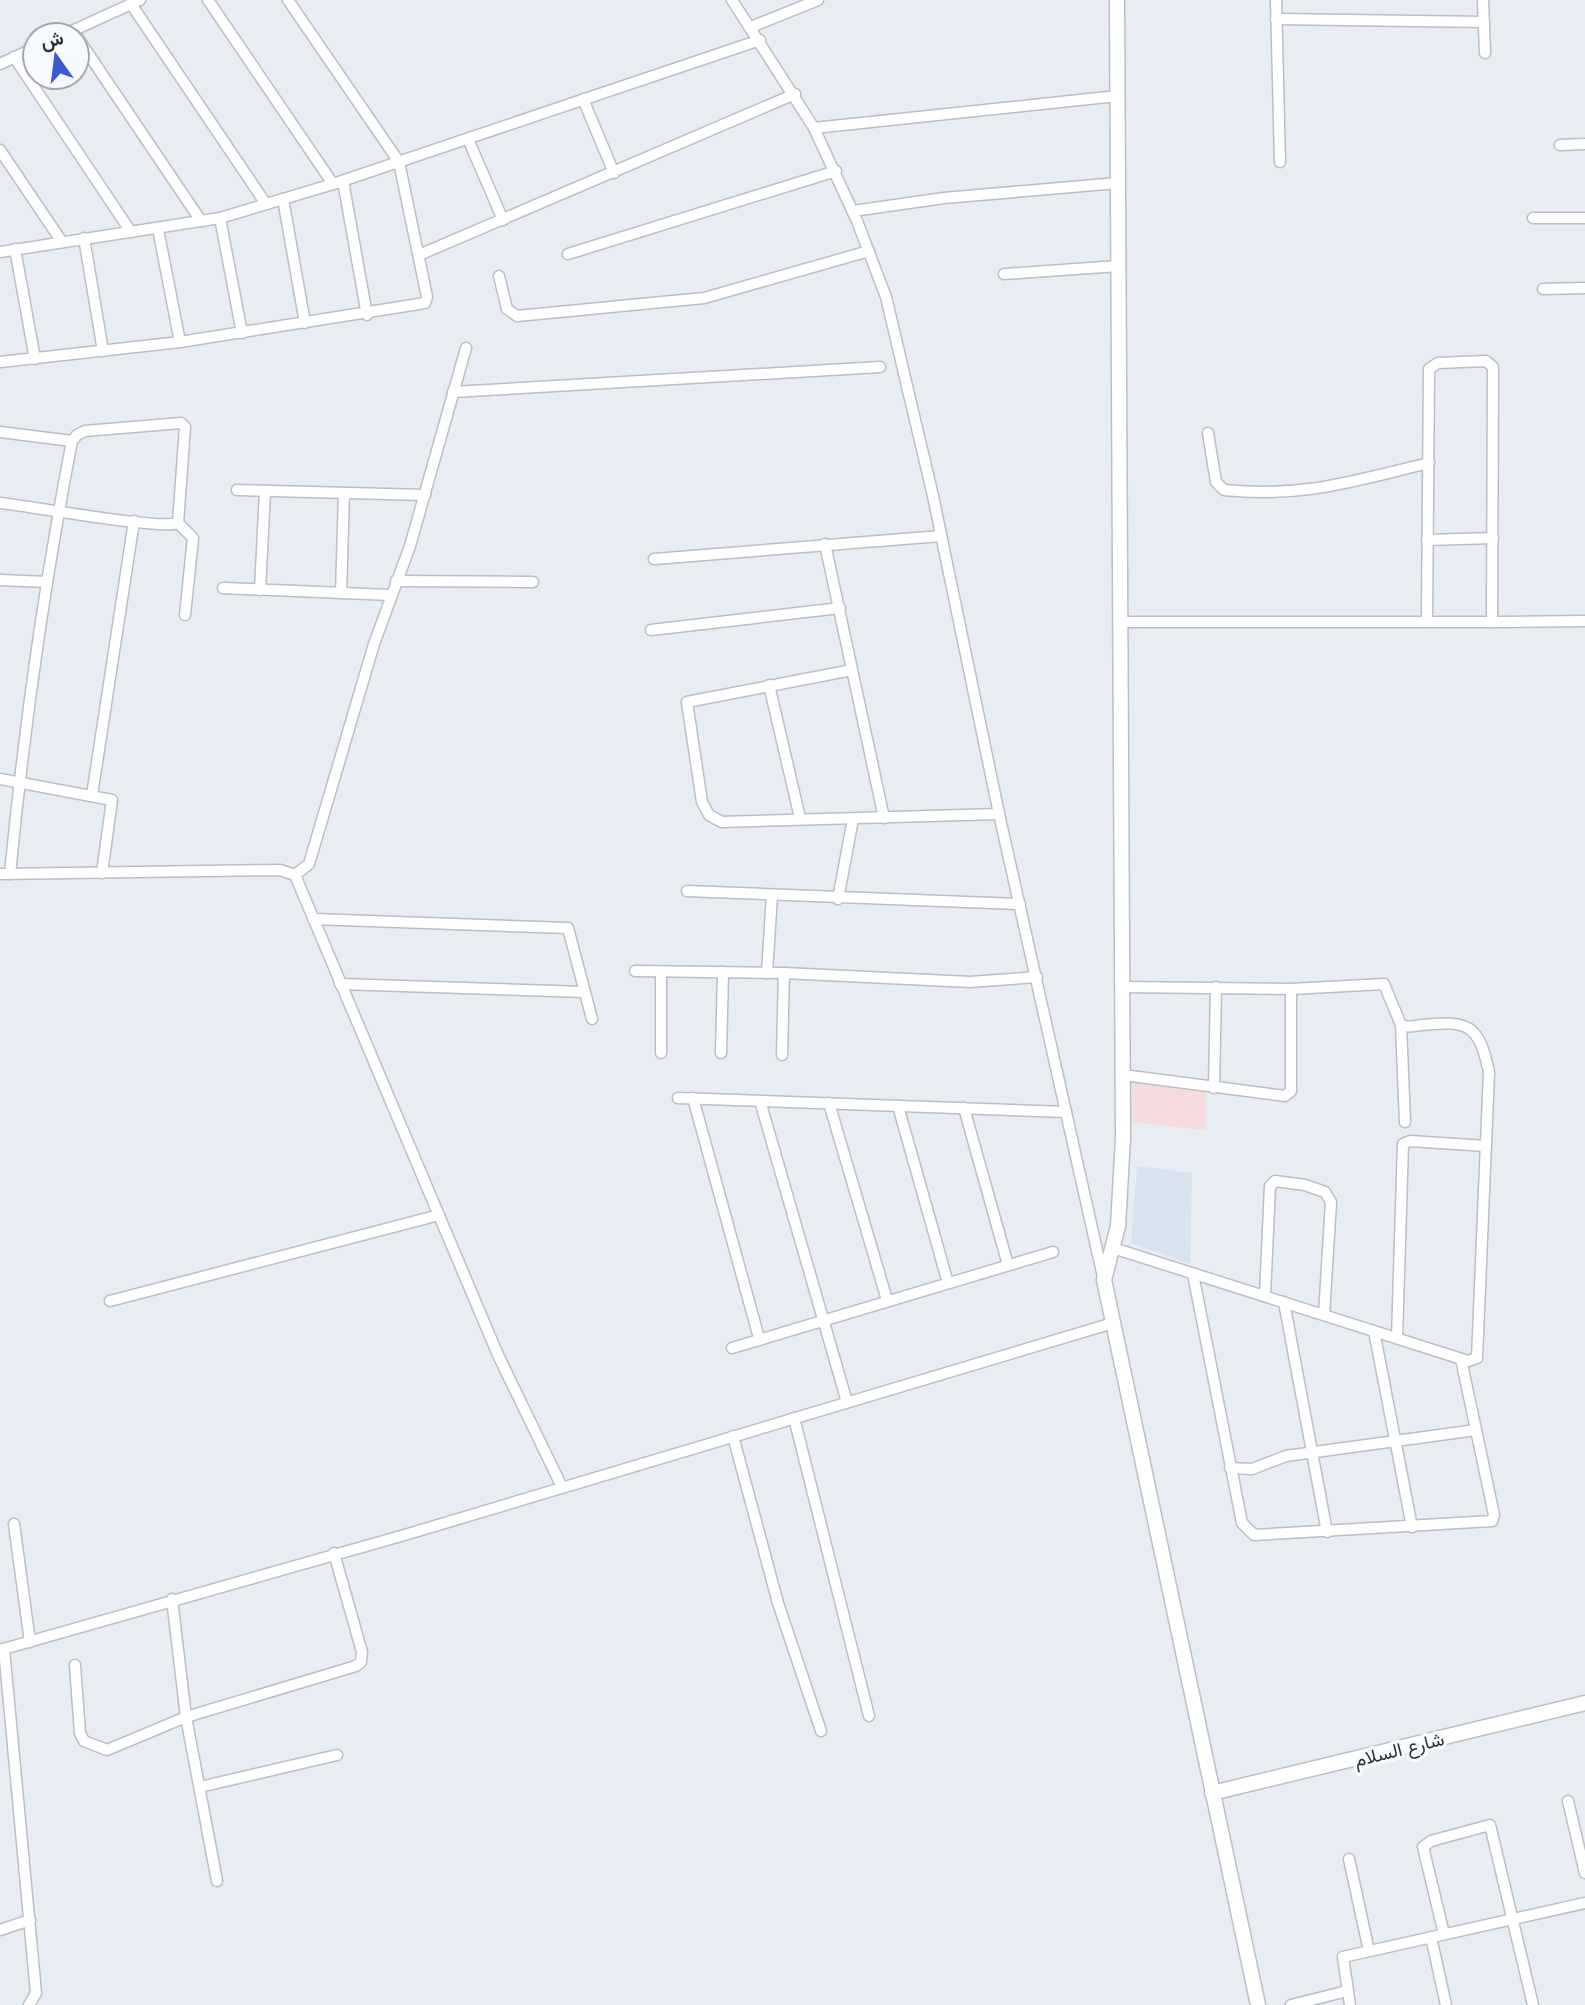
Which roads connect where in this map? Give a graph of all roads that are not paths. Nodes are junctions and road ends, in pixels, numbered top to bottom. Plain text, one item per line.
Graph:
1 (208, 0) edge
2 (288, 0) edge
3 (732, 0) edge
4 (818, 0) edge
5 (1117, 0) edge
6 (1276, 0) edge
7 (1483, 0) edge
8 (136, 2) edge
9 (1276, 19) junction
10 (1484, 22) junction
11 (91, 25) edge
12 (751, 27) junction
13 (760, 40) junction
14 (1485, 53) dead end
15 (21, 54) edge
16 (14, 57) junction
17 (91, 62) edge
18 (0, 64) edge
19 (795, 94) junction
20 (1117, 96) junction
21 (583, 99) junction
22 (814, 128) junction
23 (468, 139) junction
24 (1585, 144) edge
25 (1560, 145) dead end
26 (0, 150) edge
27 (399, 162) junction
28 (1280, 162) dead end
29 (835, 171) junction
30 (614, 173) junction
31 (338, 183) junction
32 (1118, 183) junction
33 (283, 199) junction
34 (266, 204) junction
35 (853, 211) junction
36 (220, 218) junction
37 (1533, 218) dead end
38 (1585, 218) edge
39 (503, 220) junction
40 (201, 221) junction
41 (158, 229) junction
42 (131, 232) junction
43 (84, 238) junction
44 (62, 242) junction
45 (15, 249) junction
46 (869, 251) junction
47 (0, 252) edge
48 (568, 254) dead end
49 (419, 255) junction
50 (1118, 265) junction
51 (1004, 274) dead end
52 (499, 276) dead end
53 (1585, 288) edge
54 (1544, 289) dead end
55 (367, 315) junction
56 (305, 323) junction
57 (242, 332) junction
58 (180, 342) junction
59 (466, 348) dead end
60 (103, 351) junction
61 (35, 359) junction
62 (0, 362) edge
63 (880, 367) dead end
64 (453, 392) junction
65 (0, 432) edge
66 (1208, 433) dead end
67 (72, 441) junction
68 (1429, 463) junction
69 (237, 491) dead end
70 (265, 491) junction
71 (344, 493) junction
72 (425, 495) junction
73 (0, 503) edge
74 (59, 509) junction
75 (134, 521) junction
76 (178, 523) junction
77 (941, 536) junction
78 (1493, 538) junction
79 (1427, 540) junction
80 (825, 544) junction
81 (654, 559) dead end
82 (0, 580) edge
83 (396, 581) junction
84 (47, 582) junction
85 (533, 582) dead end
86 (223, 588) dead end
87 (260, 590) junction
88 (341, 593) junction
89 (391, 595) junction
90 (839, 608) junction
91 (185, 615) dead end
92 (1427, 621) junction
93 (1585, 621) edge
94 (1121, 622) junction
95 (1492, 622) junction
96 (651, 630) dead end
97 (852, 670) junction
98 (769, 685) junction
99 (0, 779) edge
100 (19, 781) junction
101 (92, 795) junction
102 (999, 814) junction
103 (800, 818) junction
104 (884, 818) junction
105 (853, 819) junction
106 (102, 873) junction
107 (5, 874) edge
108 (295, 875) junction
109 (687, 891) dead end
110 (772, 895) junction
111 (838, 899) junction
112 (1020, 904) junction
113 (313, 919) junction
114 (635, 971) dead end
115 (661, 972) junction
116 (723, 972) junction
117 (766, 973) junction
118 (784, 973) junction
119 (1037, 977) junction
120 (340, 984) junction
121 (1122, 987) junction
122 (1216, 987) junction
123 (1292, 989) junction
124 (584, 992) junction
125 (592, 1019) dead end
126 (1401, 1025) junction
127 (661, 1053) dead end
128 (721, 1053) dead end
129 (782, 1055) dead end
130 (1123, 1075) junction
131 (1214, 1088) junction
132 (678, 1098) dead end
133 (693, 1098) junction
134 (760, 1101) junction
135 (829, 1103) junction
136 (898, 1106) junction
137 (964, 1108) junction
138 (1066, 1112) junction
139 (1405, 1122) dead end
140 (1486, 1146) junction
141 (439, 1215) junction
142 (1113, 1248) junction
143 (1053, 1252) dead end
144 (1008, 1265) junction
145 (1194, 1274) junction
146 (1104, 1280) junction
147 (948, 1283) junction
148 (1265, 1296) junction
149 (887, 1300) junction
150 (110, 1301) dead end
151 (1284, 1302) junction
152 (1324, 1315) junction
153 (823, 1320) junction
154 (1113, 1323) junction
155 (1374, 1331) junction
156 (759, 1338) junction
157 (1397, 1338) junction
158 (732, 1348) dead end
159 (1461, 1359) junction
160 (846, 1402) junction
161 (794, 1418) junction
162 (1476, 1430) junction
163 (733, 1436) junction
164 (1395, 1440) junction
165 (1312, 1452) junction
166 (1230, 1468) junction
167 (562, 1487) junction
168 (14, 1524) dead end
169 (1412, 1527) junction
170 (1327, 1532) junction
171 (334, 1553) junction
172 (172, 1599) junction
173 (30, 1642) junction
174 (2, 1650) edge
175 (75, 1665) dead end
176 (1585, 1703) edge
177 (869, 1716) dead end
178 (186, 1717) junction
179 (821, 1731) dead end
180 (337, 1755) dead end
181 (200, 1787) junction
182 (1212, 1793) junction
183 (1568, 1801) dead end
184 (1580, 1826) edge
185 (1349, 1859) dead end
186 (1585, 1873) edge
187 (217, 1881) dead end
188 (1585, 1903) edge
189 (1514, 1918) junction
190 (30, 1920) junction
191 (0, 1930) edge
192 (1444, 1934) junction
193 (1431, 1937) junction
194 (1369, 1951) junction
195 (1347, 1991) junction
196 (29, 2005) edge
197 (1258, 2005) edge
198 (1291, 2005) edge
199 (1350, 2005) edge
200 (1446, 2005) edge
201 (1533, 2005) edge

1 - 31 street
2 - 27 street
3 - 12 street
4 - 12 street
5 - 20 main road
6 - 9 street
7 - 10 street
8 - 11 street
8 - 34 street
9 - 10 street
9 - 28 street
10 - 14 street
12 - 13 street
13 - 19 street
13 - 21 street
15 - 16 street
16 - 18 street
16 - 42 street
17 - 40 street
19 - 22 street
19 - 30 street
20 - 22 street
20 - 32 main road
21 - 23 street
21 - 30 street
22 - 29 street
23 - 27 street
23 - 39 street
24 - 25 street
26 - 44 street
27 - 31 street
27 - 49 street
29 - 35 street
29 - 48 street
30 - 39 street
31 - 33 street
31 - 55 street
32 - 35 street
32 - 50 main road
33 - 34 street
33 - 56 street
34 - 36 street
35 - 46 street
36 - 40 street
36 - 57 street
37 - 38 street
39 - 49 street
40 - 41 street
41 - 42 street
41 - 58 street
42 - 43 street
43 - 44 street
43 - 60 street
44 - 45 street
45 - 47 street
45 - 61 street
46 - 52 street
46 - 77 street
49 - 55 street
50 - 51 street
50 - 94 main road
53 - 54 street
55 - 56 street
56 - 57 street
57 - 58 street
58 - 60 street
59 - 64 street
60 - 61 street
61 - 62 street
63 - 64 street
64 - 72 street
65 - 67 street
66 - 68 street
67 - 74 street
67 - 76 street
68 - 78 street
68 - 79 street
69 - 70 street
70 - 71 street
70 - 87 street
71 - 72 street
71 - 88 street
72 - 83 street
73 - 74 street
74 - 75 street
74 - 84 street
75 - 76 street
75 - 101 street
76 - 91 street
77 - 80 street
77 - 102 street
78 - 79 street
78 - 95 street
79 - 92 street
80 - 81 street
80 - 90 street
82 - 84 street
83 - 85 street
83 - 89 street
84 - 100 street
86 - 87 street
87 - 88 street
88 - 89 street
89 - 108 street
90 - 96 street
90 - 97 street
92 - 94 street
92 - 95 street
93 - 95 street
94 - 121 main road
97 - 98 street
97 - 104 street
98 - 103 street
98 - 103 street
99 - 100 street
100 - 101 street
100 - 107 street
101 - 106 street
102 - 104 street
102 - 112 street
103 - 105 street
104 - 105 street
105 - 111 street
106 - 107 street
106 - 108 street
108 - 113 street
109 - 110 street
110 - 111 street
110 - 117 street
111 - 112 street
112 - 119 street
113 - 120 street
113 - 124 street
114 - 115 street
115 - 116 street
115 - 127 street
116 - 117 street
116 - 128 street
117 - 118 street
118 - 119 street
118 - 129 street
119 - 138 street
120 - 124 street
120 - 141 street
121 - 122 street
121 - 130 main road
122 - 123 street
122 - 131 street
123 - 126 street
123 - 131 street
124 - 125 street
126 - 139 street
126 - 140 street
130 - 131 street
130 - 142 main road
132 - 133 street
133 - 134 street
133 - 156 street
134 - 135 street
134 - 153 street
135 - 136 street
135 - 149 street
136 - 137 street
136 - 147 street
137 - 138 street
137 - 144 street
138 - 146 street
140 - 157 street
140 - 159 street
141 - 150 street
141 - 167 street
142 - 145 street
142 - 146 main road
143 - 144 street
144 - 147 street
145 - 148 street
145 - 166 street
146 - 154 main road
147 - 149 street
148 - 151 street
148 - 152 street
149 - 153 street
151 - 152 street
151 - 165 street
152 - 155 street
153 - 156 street
153 - 160 street
154 - 160 street
154 - 182 main road
155 - 157 street
155 - 164 street
156 - 158 street
157 - 159 street
159 - 162 street
160 - 161 street
161 - 163 street
161 - 177 street
162 - 164 street
162 - 169 street
163 - 167 street
163 - 179 street
164 - 165 street
164 - 169 street
165 - 166 street
165 - 170 street
166 - 170 street
167 - 171 street
168 - 173 street
169 - 170 street
171 - 172 street
171 - 178 street
172 - 173 street
172 - 178 street
173 - 174 street
174 - 190 street
175 - 178 street
176 - 182 main road, شارع السلام
178 - 181 street
180 - 181 street
181 - 187 street
182 - 197 main road
183 - 184 street
184 - 186 street
185 - 194 street
188 - 189 street
189 - 192 street
189 - 192 street
189 - 201 street
190 - 191 street
190 - 196 street
192 - 193 street
193 - 194 street
193 - 200 street
194 - 195 street
195 - 198 street
195 - 199 street

